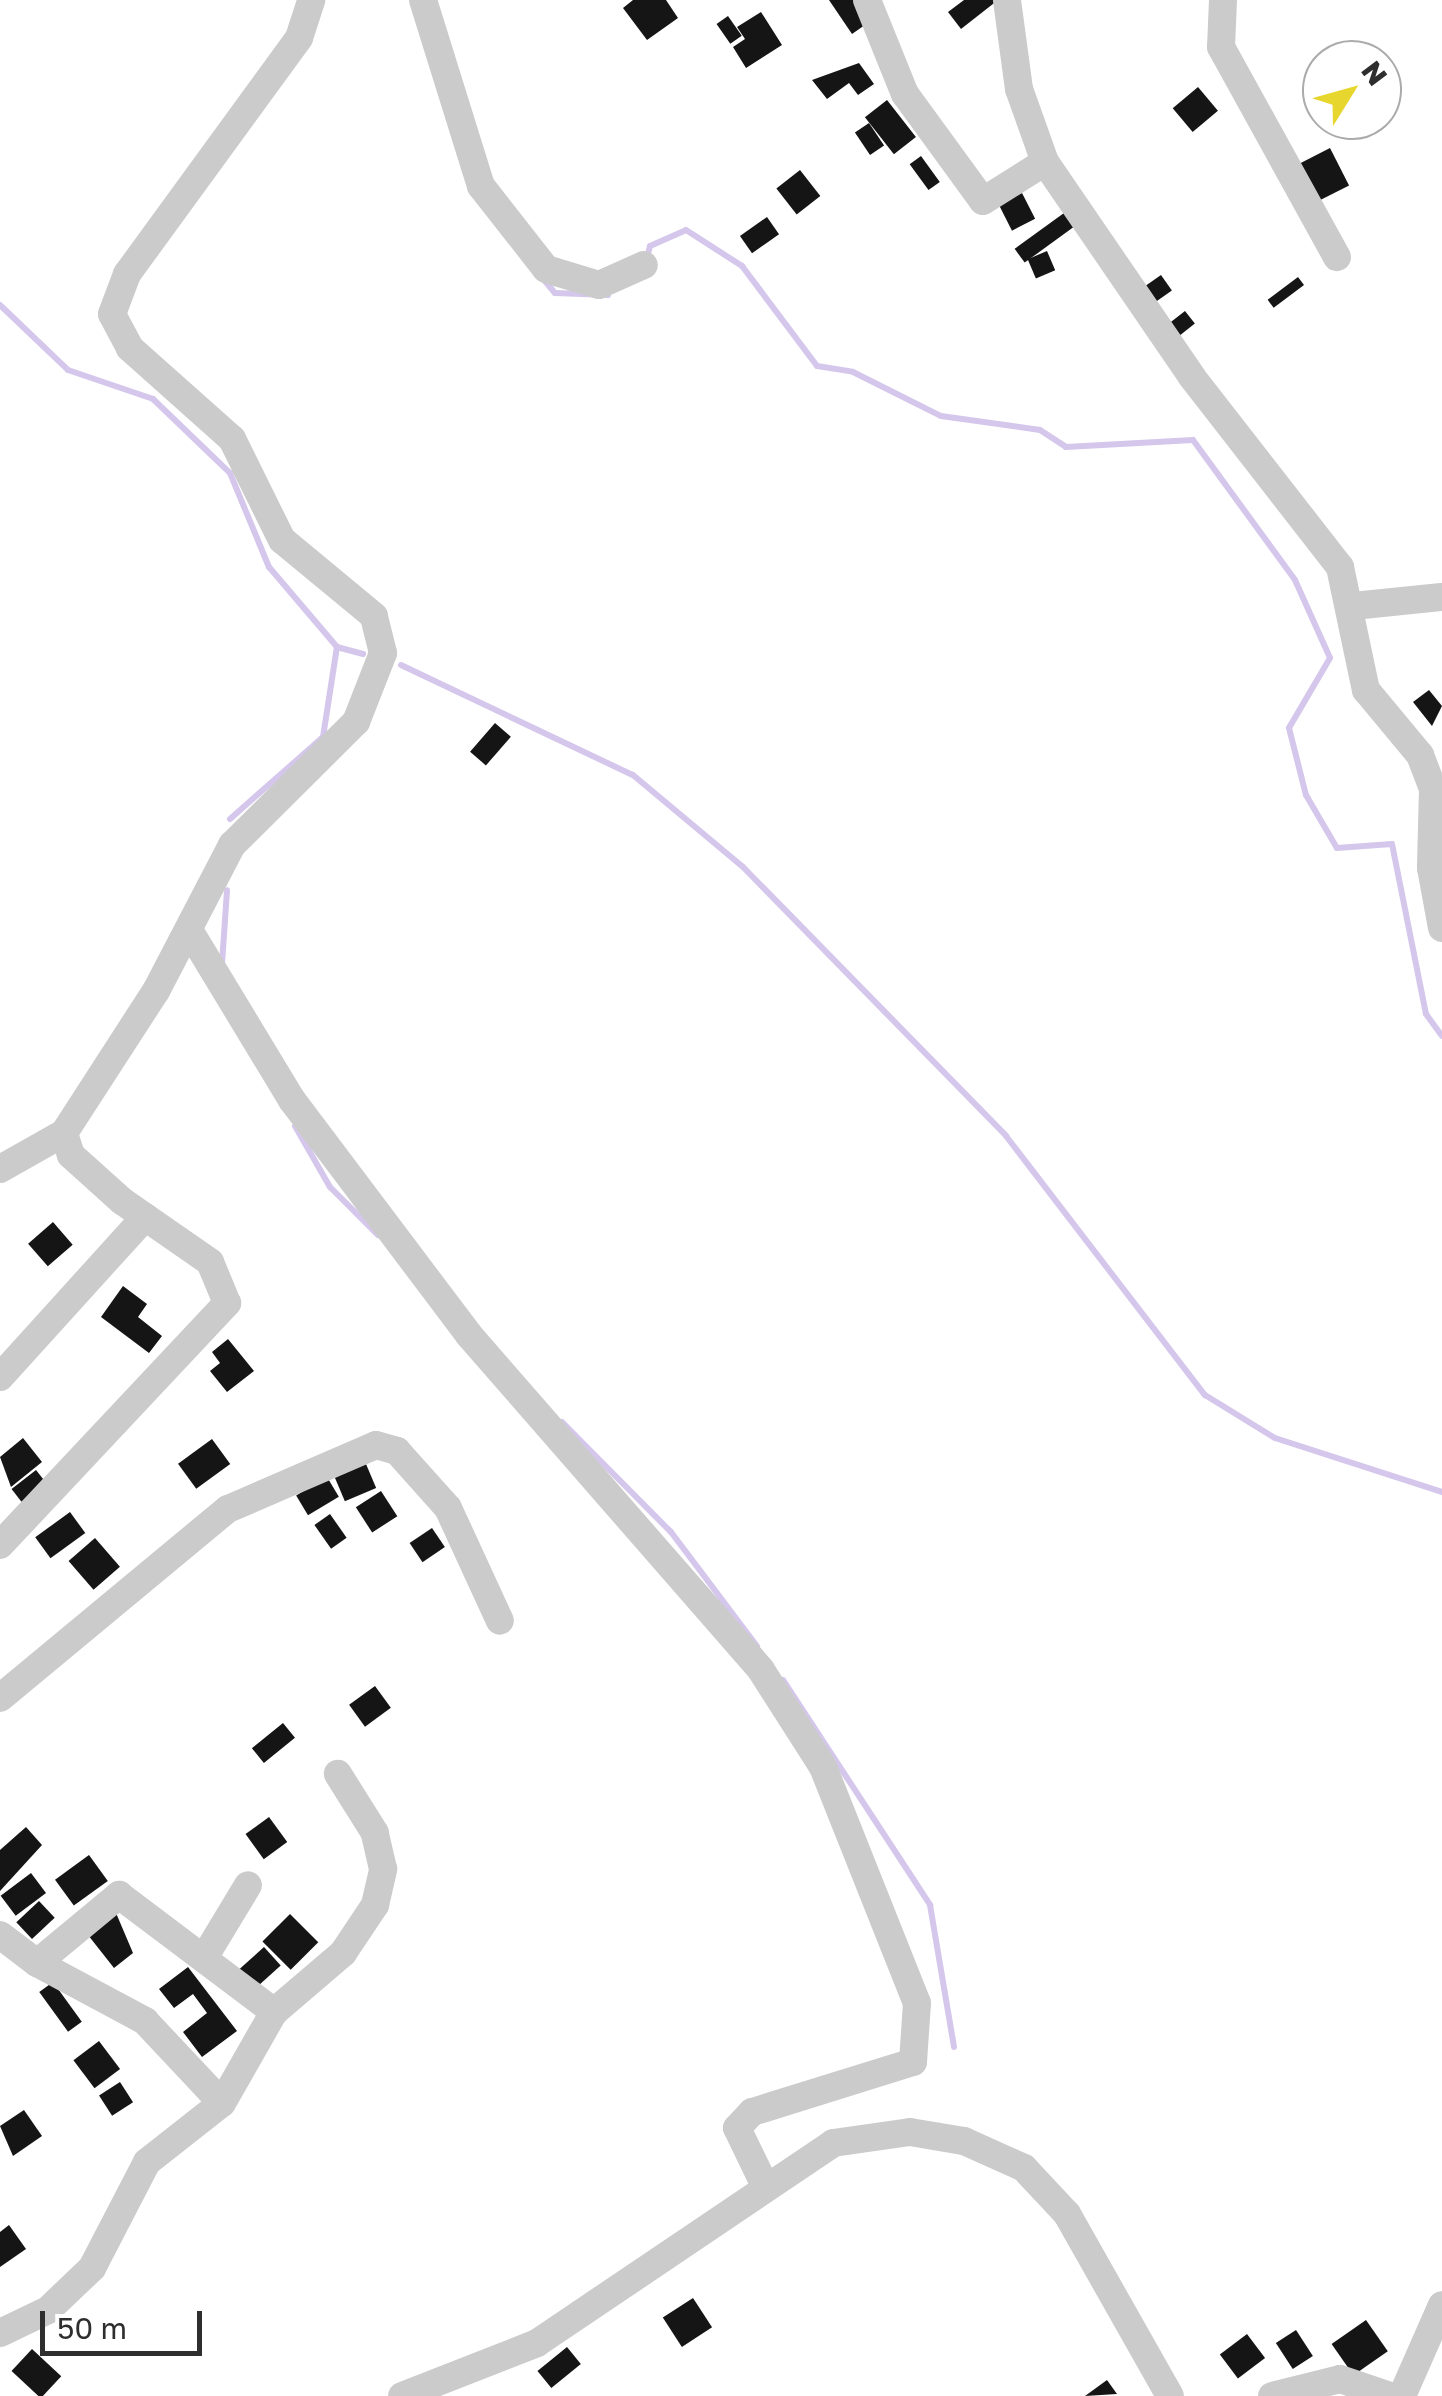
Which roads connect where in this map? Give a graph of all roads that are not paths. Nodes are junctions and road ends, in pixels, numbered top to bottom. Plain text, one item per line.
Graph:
1 (311, 0) edge
2 (423, 0) edge
3 (867, 0) edge
4 (1007, 0) edge
5 (1223, 0) edge
6 (1046, 162) junction
7 (1337, 257) dead end
8 (644, 264) dead end
9 (1442, 596) edge
10 (1353, 606) junction
11 (1442, 928) edge
12 (189, 930) junction
13 (64, 1133) junction
14 (0, 1169) edge
15 (145, 1217) junction
16 (0, 1377) edge
17 (0, 1544) edge
18 (500, 1622) dead end
19 (0, 1698) edge
20 (338, 1774) dead end
21 (248, 1885) dead end
22 (0, 1934) edge
23 (204, 1958) junction
24 (37, 1963) junction
25 (274, 2012) junction
26 (222, 2103) junction
27 (765, 2186) junction
28 (1442, 2305) edge
29 (4, 2326) edge
30 (402, 2396) edge
31 (1170, 2396) edge
32 (1272, 2396) edge
33 (1390, 2396) edge
34 (1402, 2396) edge

1 - 12 street
2 - 8 street
3 - 6 street
4 - 6 street
5 - 7 street
6 - 10 street
9 - 10 street
10 - 11 street
12 - 13 street
12 - 27 street
13 - 14 street
13 - 15 street
15 - 16 street
15 - 17 street
18 - 19 street
20 - 25 street
21 - 23 street
22 - 24 street
23 - 24 street
23 - 25 street
24 - 26 street
25 - 26 street
26 - 29 street
27 - 30 street
27 - 31 street
28 - 34 street
32 - 33 street

